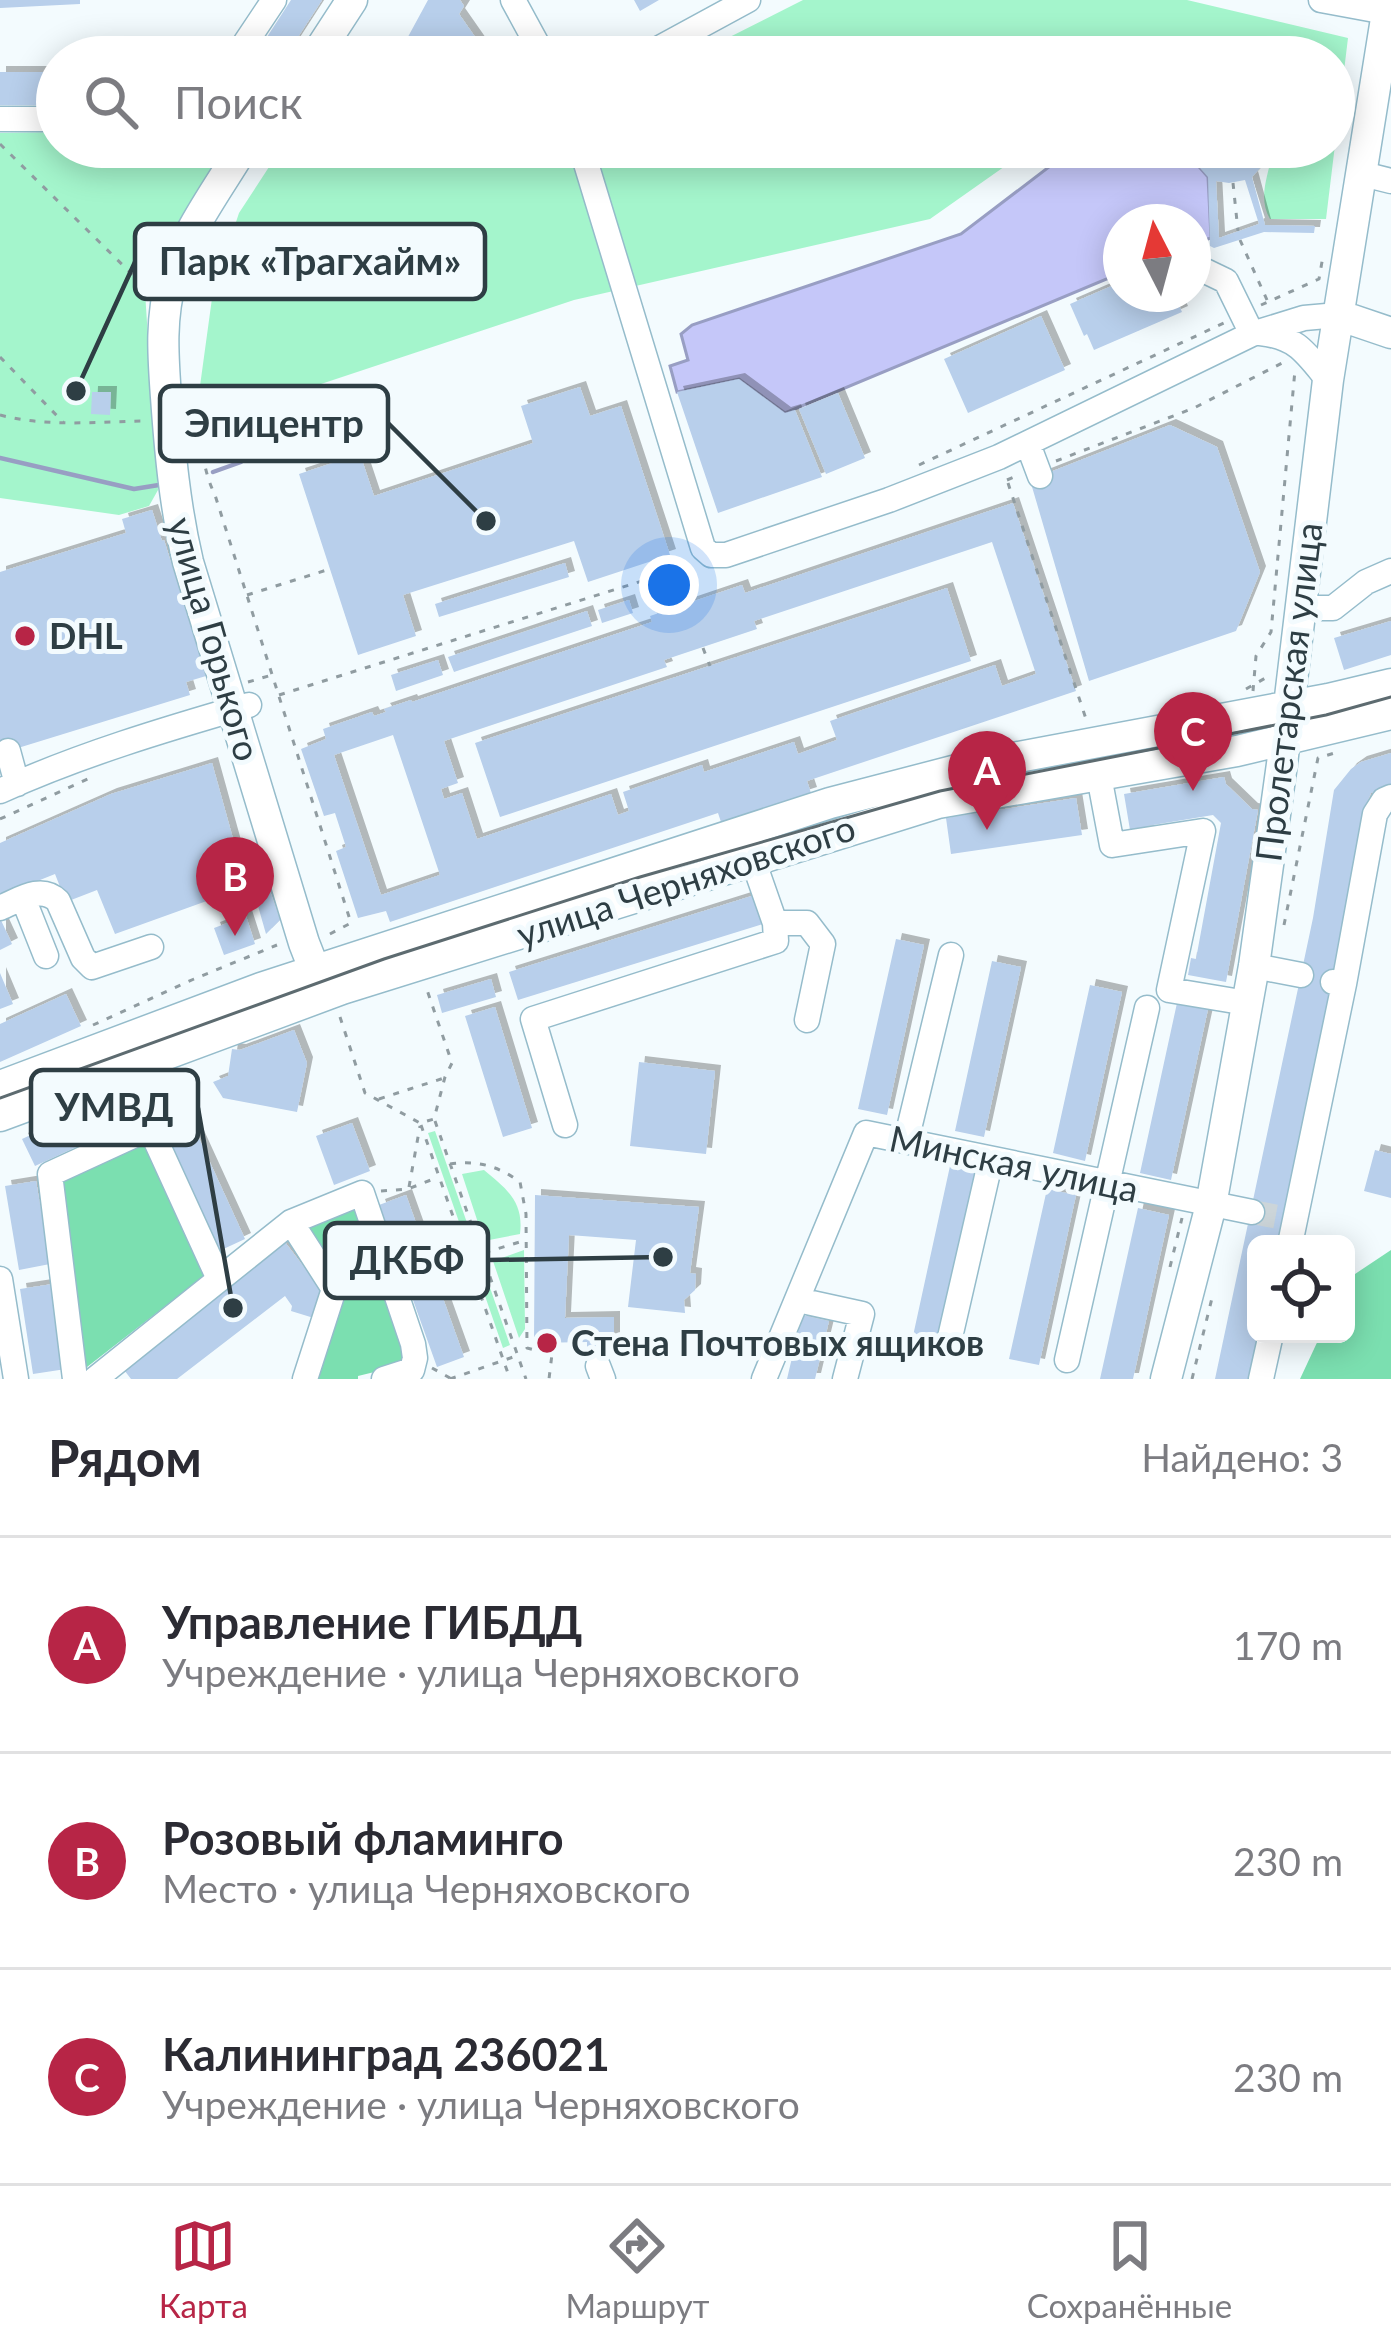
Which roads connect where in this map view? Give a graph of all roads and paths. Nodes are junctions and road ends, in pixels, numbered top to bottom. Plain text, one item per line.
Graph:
1 (274, 0) edge
2 (337, 0) edge
3 (352, 0) edge
4 (513, 0) edge
5 (748, 0) edge
6 (1321, 0) edge
7 (1388, 6) edge
8 (250, 36) edge
9 (314, 36) edge
10 (329, 36) edge
11 (533, 36) edge
12 (682, 36) edge
13 (0, 119) edge
14 (36, 119) edge
15 (0, 144) edge
16 (230, 168) edge
17 (245, 168) edge
18 (587, 168) edge
19 (1359, 173) junction
20 (1391, 181) edge
21 (1233, 183) dead end
22 (1238, 231) dead end
23 (1240, 240) dead end
24 (1211, 274) edge
25 (1319, 279) dead end
26 (152, 293) dead end
27 (1268, 302) junction
28 (1345, 314) junction
29 (1248, 324) junction
30 (1391, 333) edge
31 (0, 357) edge
32 (1328, 380) junction
33 (204, 409) dead end
34 (0, 415) edge
35 (157, 420) dead end
36 (64, 423) junction
37 (991, 430) junction
38 (1028, 444) junction
39 (999, 457) junction
40 (920, 465) dead end
41 (1038, 472) junction
42 (711, 555) junction
43 (330, 569) dead end
44 (1391, 571) edge
45 (674, 572) junction
46 (682, 591) dead end
47 (246, 596) junction
48 (1300, 608) junction
49 (703, 648) dead end
50 (710, 666) dead end
51 (1391, 685) edge
52 (1253, 686) dead end
53 (253, 703) junction
54 (1288, 707) junction
55 (1391, 714) edge
56 (1090, 732) junction
57 (1284, 741) junction
58 (12, 750) dead end
59 (96, 775) dead end
60 (1099, 776) junction
61 (16, 784) edge
62 (1391, 797) edge
63 (0, 819) edge
64 (753, 860) junction
65 (11, 903) edge
66 (351, 923) dead end
67 (775, 923) junction
68 (284, 943) dead end
69 (151, 946) dead end
70 (951, 955) dead end
71 (46, 956) dead end
72 (1254, 966) junction
73 (1301, 975) dead end
74 (424, 982) dead end
75 (330, 986) junction
76 (1247, 1004) junction
77 (1147, 1008) dead end
78 (807, 1020) dead end
79 (82, 1030) dead end
80 (445, 1078) junction
81 (0, 1086) edge
82 (377, 1100) junction
83 (0, 1116) edge
84 (434, 1119) junction
85 (420, 1123) junction
86 (565, 1125) dead end
87 (906, 1142) junction
88 (991, 1159) junction
89 (450, 1164) junction
90 (439, 1177) junction
91 (1108, 1183) junction
92 (408, 1189) junction
93 (362, 1193) junction
94 (1211, 1205) junction
95 (1252, 1212) tunnel mouth
96 (290, 1222) junction
97 (1297, 1227) edge
98 (526, 1240) junction
99 (482, 1254) junction
100 (468, 1258) junction
101 (219, 1279) junction
102 (0, 1281) edge
103 (798, 1300) junction
104 (1269, 1343) edge
105 (947, 1346) dead end
106 (518, 1356) junction
107 (504, 1360) junction
108 (1066, 1360) dead end
109 (16, 1379) edge
110 (75, 1379) edge
111 (95, 1379) edge
112 (305, 1379) edge
113 (385, 1379) edge
114 (449, 1379) edge
115 (510, 1379) edge
116 (526, 1379) edge
117 (549, 1379) edge
118 (764, 1379) edge
119 (844, 1379) edge
120 (1166, 1379) edge
121 (1261, 1379) edge

1 - 8 street
2 - 9 main road
3 - 10 main road
4 - 11 street
5 - 12 street
6 - 7 street
7 - 19 main road, Пролетарская улица
13 - 14 street
15 - 26 path
16 - 53 main road, улица Горького
17 - 53 main road, улица Горького
18 - 42 street
19 - 20 street
19 - 28 main road, Пролетарская улица
21 - 22 path
23 - 27 path
24 - 29 street
25 - 27 path
27 - 29 path
28 - 29 street
28 - 30 main road
28 - 32 main road, Пролетарская улица
29 - 32 street
29 - 37 path
29 - 38 street
31 - 36 path
32 - 48 main road, Пролетарская улица
33 - 47 path
34 - 36 path
35 - 36 path
37 - 39 path
37 - 40 path
38 - 39 street
38 - 41 street
39 - 42 street
41 - 52 path
41 - 56 path
42 - 45 path
43 - 47 path
44 - 48 street
45 - 46 path
45 - 53 path
47 - 53 path
48 - 54 main road, Пролетарская улица
49 - 50 path
51 - 54 main road, улица Черняховского
53 - 61 street
53 - 66 path
53 - 75 main road, улица Горького
54 - 56 main road, улица Черняховского
54 - 57 main road, Пролетарская улица
55 - 57 main road, улица Черняховского
56 - 60 main road
56 - 75 main road, улица Черняховского
57 - 60 main road, улица Черняховского
57 - 72 main road, Пролетарская улица
58 - 61 street
59 - 63 path
60 - 64 main road, улица Черняховского
60 - 76 street
62 - 97 street
64 - 67 street
64 - 75 main road, улица Черняховского
65 - 69 street
65 - 71 street
67 - 78 street
67 - 86 street
68 - 79 path
70 - 87 street
72 - 73 street
72 - 76 main road, Пролетарская улица
74 - 80 path
75 - 81 main road, улица Черняховского
75 - 82 path
75 - 83 main road, улица Черняховского
76 - 94 main road, Пролетарская улица
77 - 91 street
80 - 82 path
80 - 84 path
82 - 85 path
84 - 85 path
84 - 89 path
85 - 90 path
85 - 92 path
87 - 88 street, Минская улица
87 - 103 street, Минская улица
88 - 91 street, Минская улица
88 - 105 street
89 - 98 path
89 - 99 path
90 - 92 path
90 - 100 path
91 - 94 street, Минская улица
91 - 108 street
92 - 93 path
93 - 96 street
93 - 113 street
94 - 95 street, Минская улица
94 - 120 main road, Пролетарская улица
96 - 101 street
96 - 112 street
98 - 99 path
98 - 117 path
99 - 100 path
99 - 106 path
100 - 107 path
101 - 110 street
101 - 111 street
102 - 109 street
103 - 118 street, Минская улица
103 - 119 street
104 - 121 street
106 - 107 path
106 - 116 path
107 - 114 path
107 - 115 path

